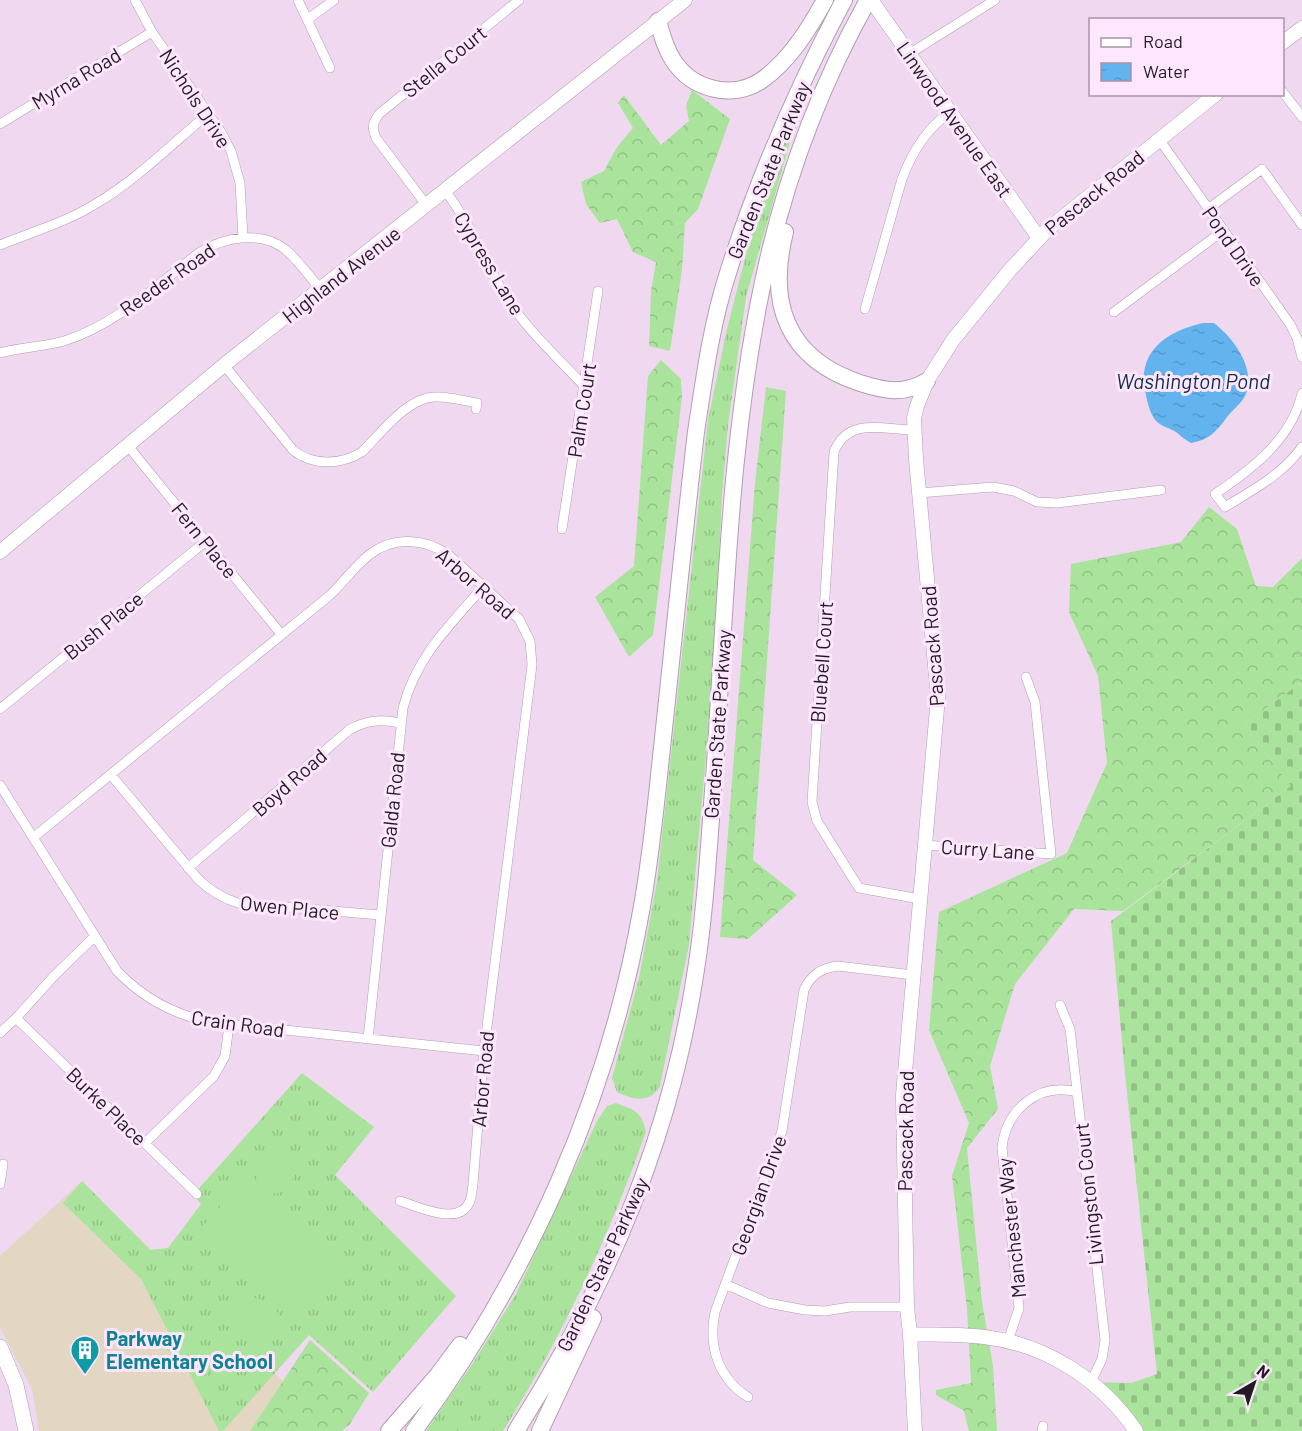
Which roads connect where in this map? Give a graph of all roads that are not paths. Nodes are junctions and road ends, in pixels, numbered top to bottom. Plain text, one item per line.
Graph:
1 (135, 0) edge
2 (298, 0) edge
3 (334, 0) edge
4 (519, 0) edge
5 (685, 0) edge
6 (825, 0) edge
7 (832, 0) edge
8 (844, 0) edge
9 (869, 0) edge
10 (995, 0) edge
11 (308, 19) junction
12 (658, 21) junction
13 (1302, 28) edge
14 (152, 32) junction
15 (1284, 42) edge
16 (909, 54) junction
17 (330, 68) dead end
18 (1284, 94) edge
19 (1213, 96) edge
20 (950, 112) junction
21 (208, 114) junction
22 (1302, 117) edge
23 (0, 124) edge
24 (808, 127) junction
25 (1159, 139) junction
26 (446, 192) junction
27 (427, 206) junction
28 (1208, 209) junction
29 (1302, 225) edge
30 (1224, 230) junction
31 (243, 238) junction
32 (1038, 238) junction
33 (0, 244) edge
34 (727, 277) junction
35 (321, 290) junction
36 (598, 291) dead end
37 (865, 309) dead end
38 (1114, 312) dead end
39 (0, 353) edge
40 (1302, 357) edge
41 (224, 365) junction
42 (927, 381) junction
43 (585, 387) junction
44 (1302, 394) edge
45 (476, 409) dead end
46 (914, 430) junction
47 (128, 446) junction
48 (1302, 447) edge
49 (1161, 490) dead end
50 (919, 493) junction
51 (562, 529) dead end
52 (206, 541) junction
53 (0, 552) edge
54 (483, 586) junction
55 (281, 634) junction
56 (1026, 677) dead end
57 (0, 709) edge
58 (400, 723) junction
59 (111, 775) junction
60 (0, 785) edge
61 (34, 837) junction
62 (925, 845) junction
63 (188, 868) junction
64 (920, 899) junction
65 (380, 915) junction
66 (95, 936) junction
67 (913, 975) junction
68 (1060, 1005) dead end
69 (16, 1018) junction
70 (229, 1024) junction
71 (0, 1033) edge
72 (368, 1039) junction
73 (483, 1051) junction
74 (1077, 1092) junction
75 (145, 1143) junction
76 (3, 1164) dead end
77 (0, 1184) edge
78 (197, 1194) dead end
79 (400, 1201) dead end
80 (633, 1204) junction
81 (535, 1235) junction
82 (725, 1284) junction
83 (907, 1307) junction
84 (910, 1334) junction
85 (1008, 1341) junction
86 (0, 1347) edge
87 (1091, 1382) junction
88 (748, 1397) dead end
89 (26, 1431) edge
90 (388, 1431) edge
91 (414, 1431) edge
92 (516, 1431) edge
93 (540, 1431) edge
94 (915, 1431) edge
95 (1136, 1431) edge

1 - 14 street, Nichols Drive
2 - 11 street
3 - 11 street
4 - 27 street, Stella Court
5 - 12 street, Highland Avenue
6 - 12 highway
7 - 34 highway, Garden State Parkway
8 - 34 highway, Garden State Parkway
9 - 16 street, Linwood Avenue East
9 - 24 highway, Garden State Parkway
10 - 16 street
11 - 17 street
12 - 26 street, Highland Avenue
13 - 15 street
14 - 21 street, Nichols Drive
14 - 23 street, Myrna Road
16 - 20 street, Linwood Avenue East
18 - 22 street
19 - 25 street, Pascack Road
20 - 32 street, Linwood Avenue East
20 - 37 street
21 - 31 street, Nichols Drive
21 - 33 street
24 - 42 highway
24 - 80 highway, Garden State Parkway
25 - 28 street, Pond Drive
25 - 32 street, Pascack Road
26 - 27 street, Highland Avenue
26 - 43 street, Cypress Lane
27 - 35 street, Highland Avenue
28 - 29 street
28 - 30 street, Pond Drive
30 - 38 street
30 - 40 street, Pond Drive
31 - 35 street, Reeder Road
31 - 39 street, Reeder Road
32 - 42 street, Pascack Road
34 - 81 highway, Garden State Parkway
35 - 41 street, Highland Avenue
36 - 43 street, Palm Court
41 - 45 street
41 - 47 street, Highland Avenue
42 - 46 street, Pascack Road
43 - 51 street, Palm Court
44 - 48 street
46 - 50 street, Pascack Road
46 - 64 street, Bluebell Court
47 - 52 street, Fern Place
47 - 53 street, Highland Avenue
49 - 50 street
50 - 62 street, Pascack Road
52 - 55 street, Fern Place
52 - 57 street, Bush Place
54 - 55 street, Arbor Road
54 - 58 street, Galda Road
54 - 73 street, Arbor Road
55 - 59 street, Arbor Road
56 - 62 street, Curry Lane
58 - 63 street, Boyd Road
58 - 65 street, Galda Road
59 - 61 street, Arbor Road
59 - 63 street, Owen Place
60 - 61 street, Crain Road
61 - 66 street, Crain Road
62 - 64 street, Pascack Road
63 - 65 street, Owen Place
64 - 67 street, Pascack Road
65 - 72 street, Galda Road
66 - 69 street
66 - 70 street, Crain Road
67 - 82 street, Georgian Drive
67 - 83 street, Pascack Road
68 - 74 street, Livingston Court
69 - 71 street
69 - 75 street, Burke Place
70 - 72 street, Crain Road
70 - 75 street
72 - 73 street, Crain Road
73 - 79 street, Arbor Road
74 - 85 street, Manchester Way
74 - 87 street, Livingston Court
75 - 78 street, Burke Place
76 - 77 street
80 - 92 highway, Garden State Parkway
80 - 93 highway
81 - 90 highway
81 - 91 highway, Garden State Parkway
82 - 83 street
82 - 88 street, Georgian Drive
83 - 84 street, Pascack Road
84 - 85 street
84 - 94 street, Pascack Road
85 - 87 street
86 - 89 main road
87 - 95 street

